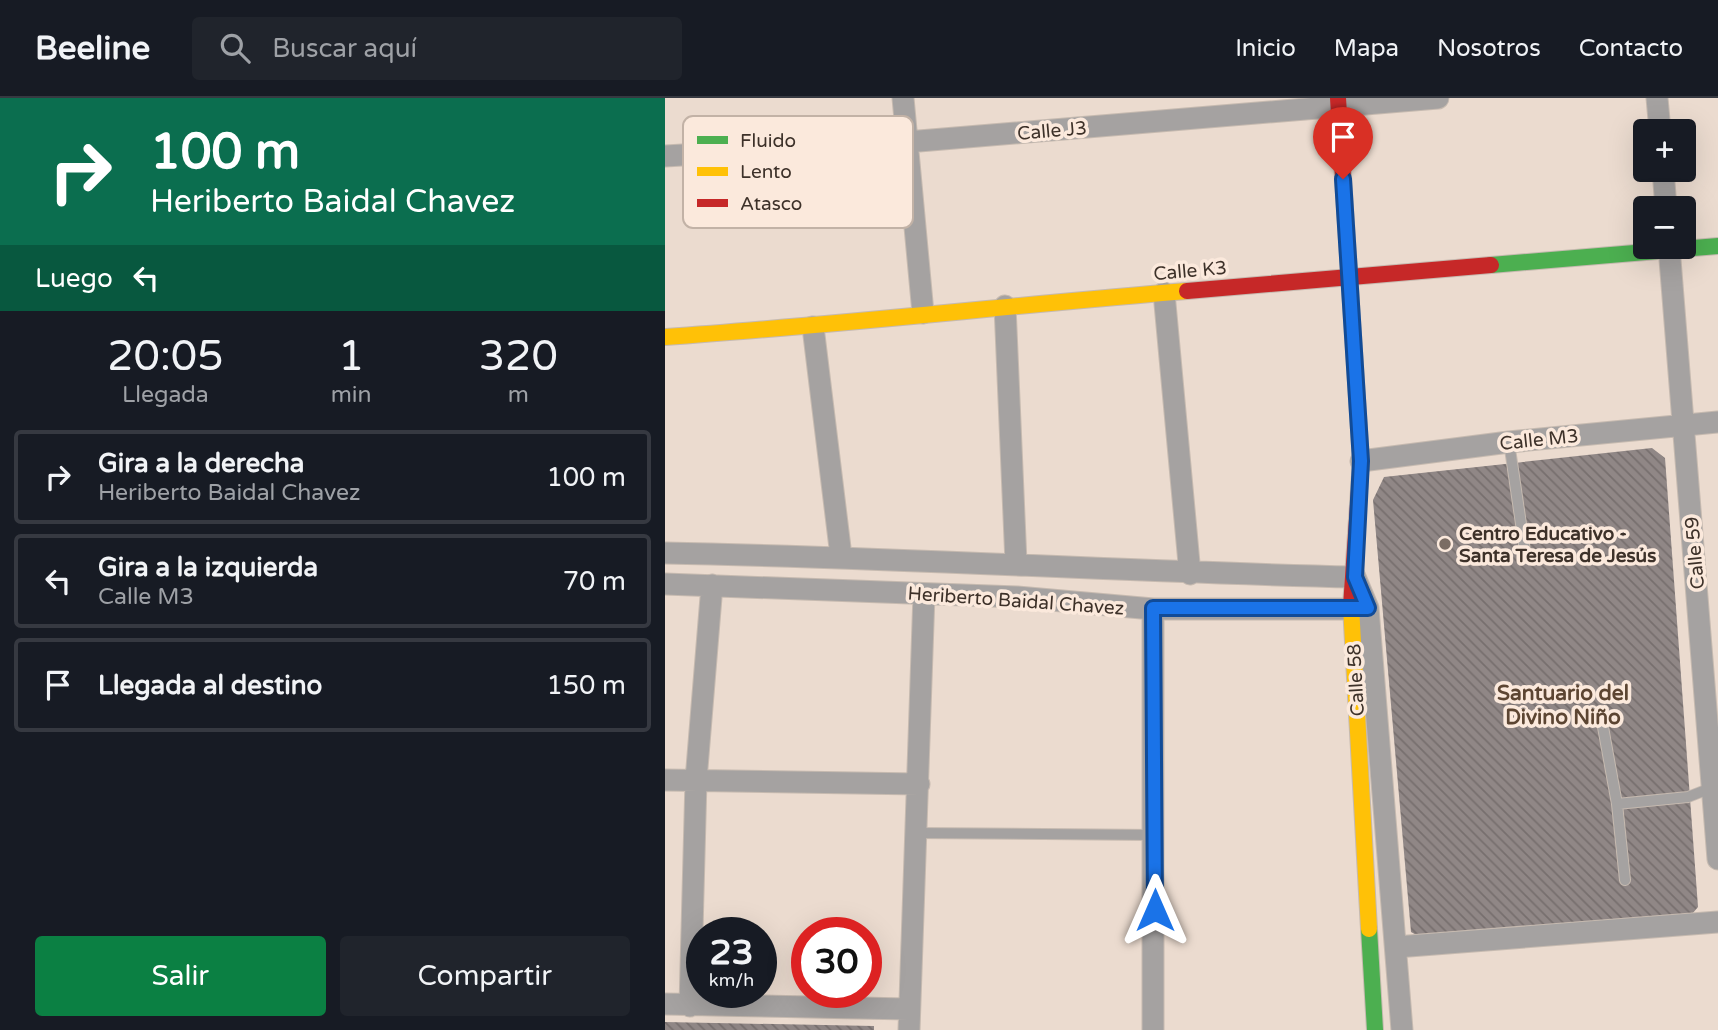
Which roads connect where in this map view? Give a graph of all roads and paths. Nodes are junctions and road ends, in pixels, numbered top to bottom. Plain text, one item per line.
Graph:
1 (903, 98) edge
2 (1438, 98) edge
3 (1657, 98) edge
4 (1338, 102) edge
5 (905, 116) edge
6 (1659, 119) edge
7 (913, 141) edge
8 (683, 155) edge
9 (665, 156) edge
10 (913, 206) edge
11 (1718, 246) edge
12 (1696, 247) edge
13 (1633, 251) edge
14 (1670, 259) edge
15 (1349, 277) junction
16 (1164, 293) junction
17 (1005, 306) junction
18 (923, 313) junction
19 (813, 327) junction
20 (665, 337) edge
21 (1718, 422) edge
22 (1684, 425) junction
23 (1509, 442) junction
24 (1361, 461) junction
25 (665, 553) edge
26 (841, 556) junction
27 (1526, 558) dead end
28 (1016, 563) junction
29 (1190, 574) junction
30 (1355, 577) junction
31 (665, 584) edge
32 (712, 586) junction
33 (924, 594) junction
34 (1708, 602) edge
35 (1153, 608) junction
36 (1360, 609) junction
37 (1603, 727) dead end
38 (665, 780) edge
39 (696, 780) junction
40 (919, 784) junction
41 (1711, 788) junction
42 (1617, 804) junction
43 (916, 833) junction
44 (1154, 835) junction
45 (1718, 859) edge
46 (1625, 880) dead end
47 (692, 917) edge
48 (1718, 922) edge
49 (1396, 947) junction
50 (665, 1004) edge
51 (686, 1006) edge
52 (721, 1008) edge
53 (908, 1020) edge
54 (1153, 1030) edge
55 (1375, 1030) edge
56 (1402, 1030) edge

1 - 5 street
2 - 4 street, Calle J3
3 - 6 street
4 - 7 street, Calle J3
4 - 15 street
8 - 9 street, Calle J3
10 - 18 street
11 - 12 street, Calle K3
13 - 15 street, Calle K3
14 - 22 street, Calle 59
15 - 16 street, Calle K3
15 - 24 street
16 - 17 street, Calle K3
16 - 29 street
17 - 18 street, Calle K3
17 - 28 street
18 - 19 street, Calle K3
19 - 20 street, Calle K3
19 - 26 street
21 - 22 street, Calle M3
22 - 23 street, Calle M3
22 - 34 street, Calle 59
23 - 24 street, Calle M3
23 - 27 lane
24 - 30 street
25 - 26 street, Heriberto Baidal Chavez
26 - 28 street, Heriberto Baidal Chavez
28 - 29 street, Heriberto Baidal Chavez
29 - 30 street, Heriberto Baidal Chavez
30 - 36 street, Calle 58
31 - 32 street, Heriberto Baidal Chavez
32 - 33 street, Heriberto Baidal Chavez
32 - 39 street
33 - 35 street, Heriberto Baidal Chavez
33 - 40 street
34 - 41 street, Calle 59
35 - 36 street, Heriberto Baidal Chavez
35 - 44 street
36 - 49 street, Calle 58
36 - 55 street, Calle 58
37 - 42 lane
38 - 39 street
39 - 40 street
39 - 47 street
40 - 43 street
41 - 42 lane
41 - 45 street, Calle 59
42 - 46 lane
43 - 44 lane
43 - 53 street
44 - 54 street
48 - 49 street
49 - 56 street, Calle 58
50 - 51 street
52 - 53 street

